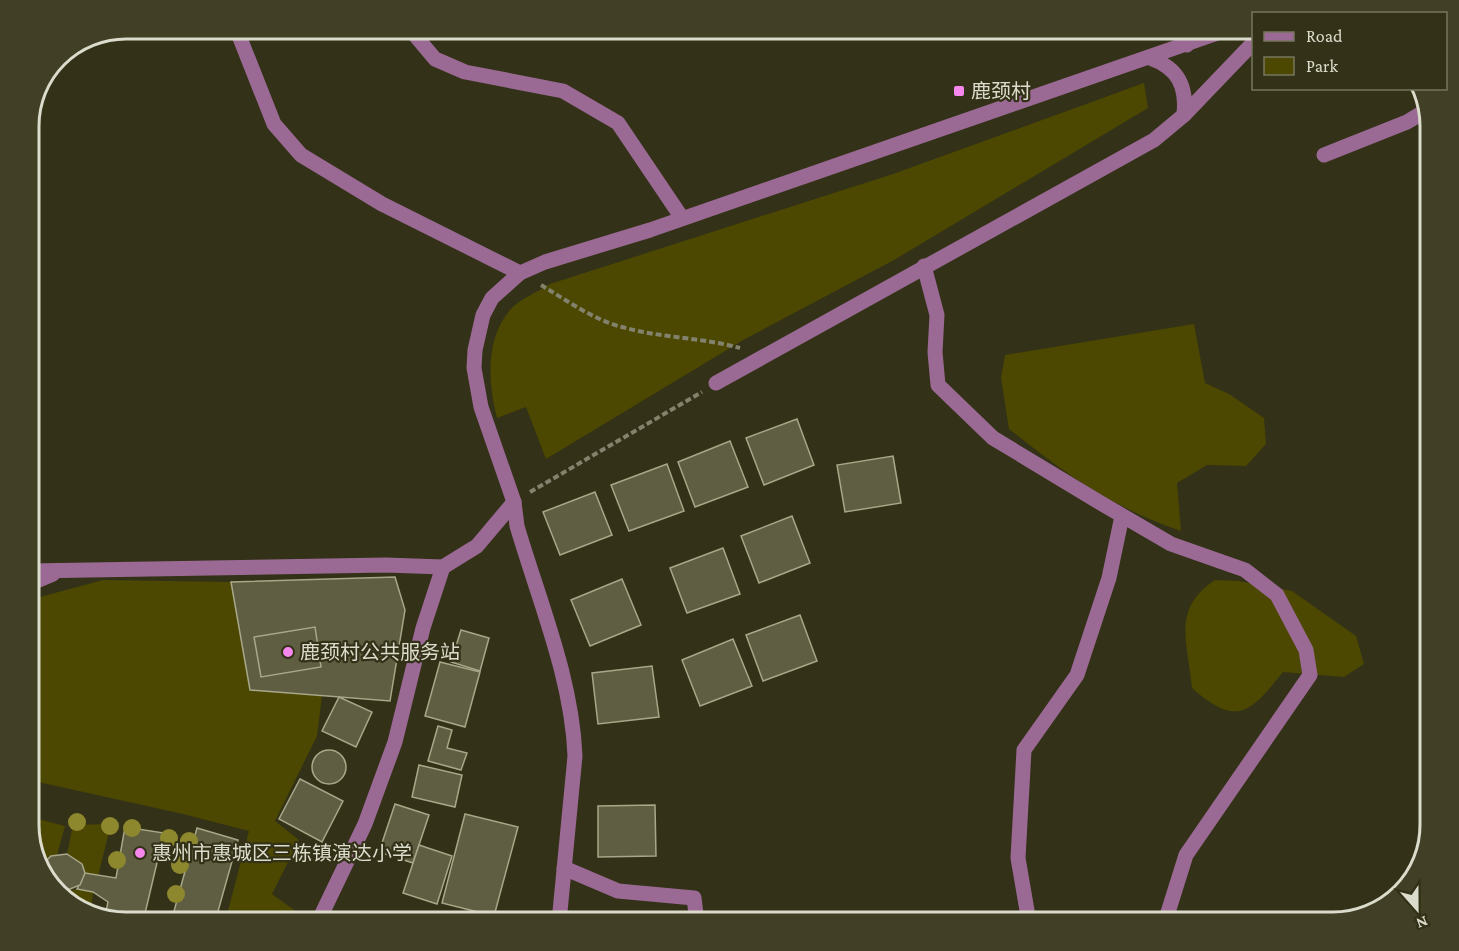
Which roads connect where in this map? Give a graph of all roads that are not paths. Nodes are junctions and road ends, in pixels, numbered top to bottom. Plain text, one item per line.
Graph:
1 (240, 39) edge
2 (418, 39) edge
3 (1183, 39) edge
4 (1203, 39) edge
5 (1252, 44) edge
6 (1187, 45) junction
7 (1150, 58) junction
8 (1184, 115) junction
9 (1419, 115) edge
10 (1324, 155) dead end
11 (682, 218) junction
12 (924, 266) junction
13 (520, 273) junction
14 (716, 383) road end
15 (514, 502) junction
16 (1122, 516) junction
17 (443, 567) junction
18 (64, 570) junction
19 (39, 571) edge
20 (39, 580) edge
21 (564, 868) junction
22 (323, 912) edge
23 (560, 912) edge
24 (696, 912) edge
25 (1027, 912) edge
26 (1168, 912) edge

1 - 13 street
2 - 11 street
3 - 6 street
4 - 6 street
5 - 8 street
6 - 7 street
7 - 8 street
7 - 11 street
8 - 12 street
9 - 10 street
11 - 13 street
12 - 14 street
12 - 16 street
13 - 15 street
15 - 17 street
15 - 21 street
16 - 25 street
16 - 26 street
17 - 18 street
17 - 22 street
18 - 19 street
18 - 20 street
21 - 23 street
21 - 24 street

